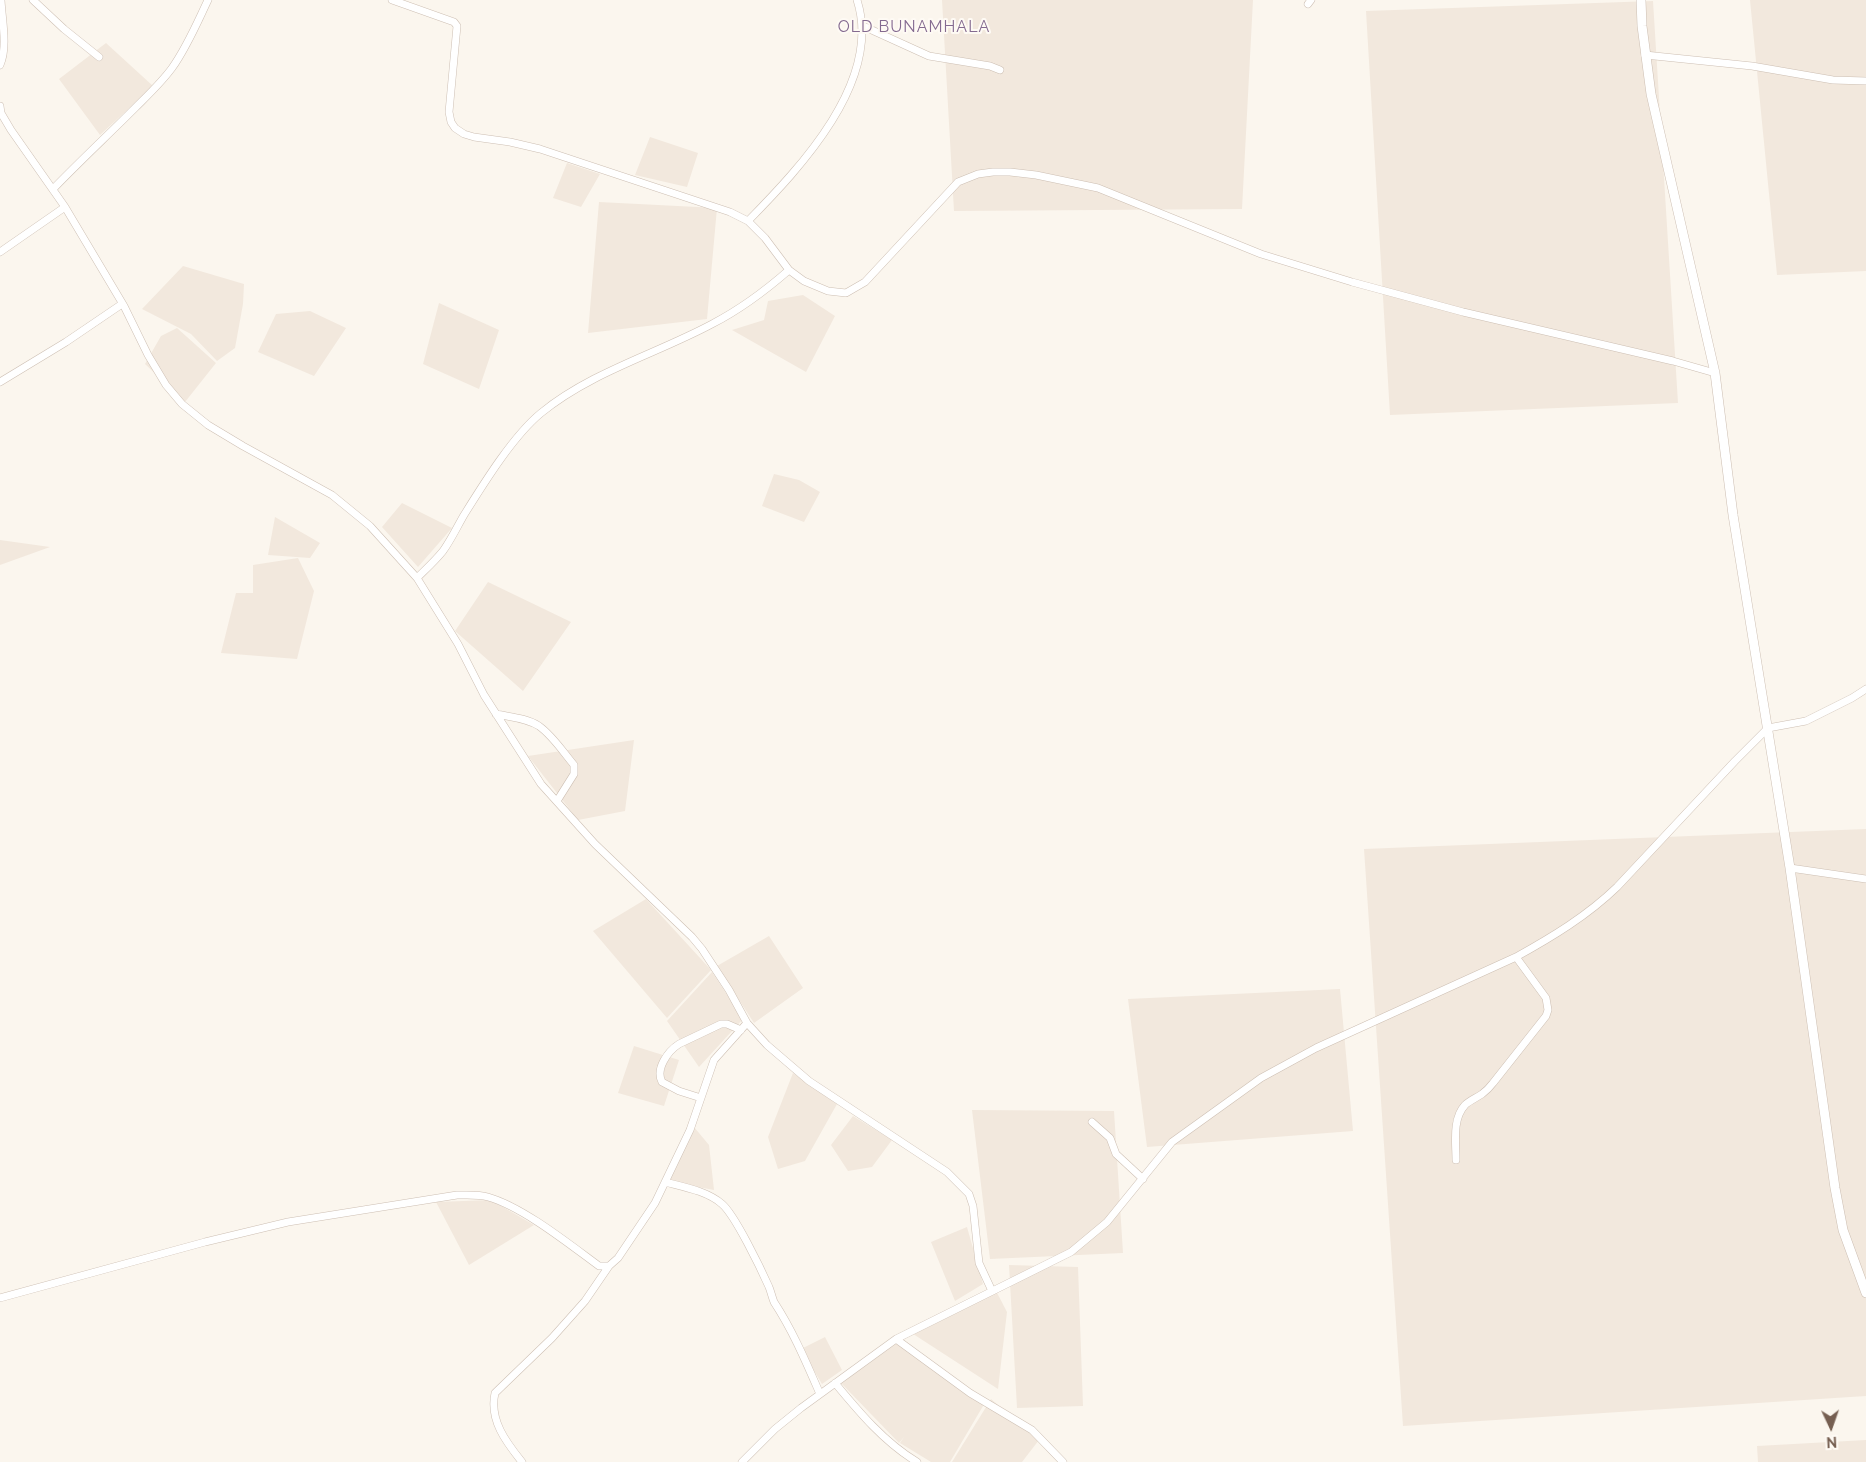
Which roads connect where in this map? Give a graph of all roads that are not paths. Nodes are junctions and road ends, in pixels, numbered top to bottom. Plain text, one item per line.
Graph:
1 (0, 0) edge
2 (33, 0) edge
3 (208, 0) edge
4 (392, 0) edge
5 (858, 0) edge
6 (1641, 0) edge
7 (863, 26) junction
8 (1645, 55) junction
9 (99, 57) dead end
10 (0, 65) edge
11 (1000, 70) dead end
12 (1866, 81) edge
13 (0, 106) edge
14 (53, 189) junction
15 (65, 207) junction
16 (748, 221) junction
17 (0, 252) edge
18 (789, 270) junction
19 (122, 304) junction
20 (1716, 373) junction
21 (0, 382) edge
22 (417, 578) junction
23 (1866, 689) edge
24 (496, 714) junction
25 (1768, 728) junction
26 (557, 802) junction
27 (1790, 868) junction
28 (1866, 879) edge
29 (1516, 957) junction
30 (747, 1023) junction
31 (741, 1030) junction
32 (701, 1098) junction
33 (1092, 1122) dead end
34 (1456, 1160) dead end
35 (1144, 1179) junction
36 (665, 1182) junction
37 (609, 1266) junction
38 (992, 1291) junction
39 (1866, 1293) edge
40 (0, 1298) edge
41 (896, 1340) junction
42 (834, 1383) junction
43 (820, 1394) junction
44 (522, 1462) edge
45 (742, 1462) edge
46 (917, 1462) edge
47 (1063, 1462) edge

1 - 10 street
2 - 9 street
3 - 14 street
4 - 16 street
5 - 7 street
6 - 8 street
7 - 11 street
7 - 16 street
8 - 12 street
8 - 20 street
13 - 14 street
14 - 15 street
15 - 17 street
15 - 19 street
16 - 18 street
18 - 20 street
18 - 22 street
19 - 21 street
19 - 22 street
20 - 25 street
22 - 24 street
23 - 25 street
24 - 26 street
24 - 26 street
25 - 27 street
25 - 29 street
26 - 30 street
27 - 28 street
27 - 39 street
29 - 34 street
29 - 35 street
30 - 31 street
30 - 38 street
31 - 32 street
31 - 32 street
32 - 36 street
33 - 35 street
35 - 38 street
36 - 37 street
36 - 43 street
37 - 40 street
37 - 44 street
38 - 41 street
41 - 42 street
41 - 47 street
42 - 43 street
42 - 46 street
43 - 45 street

